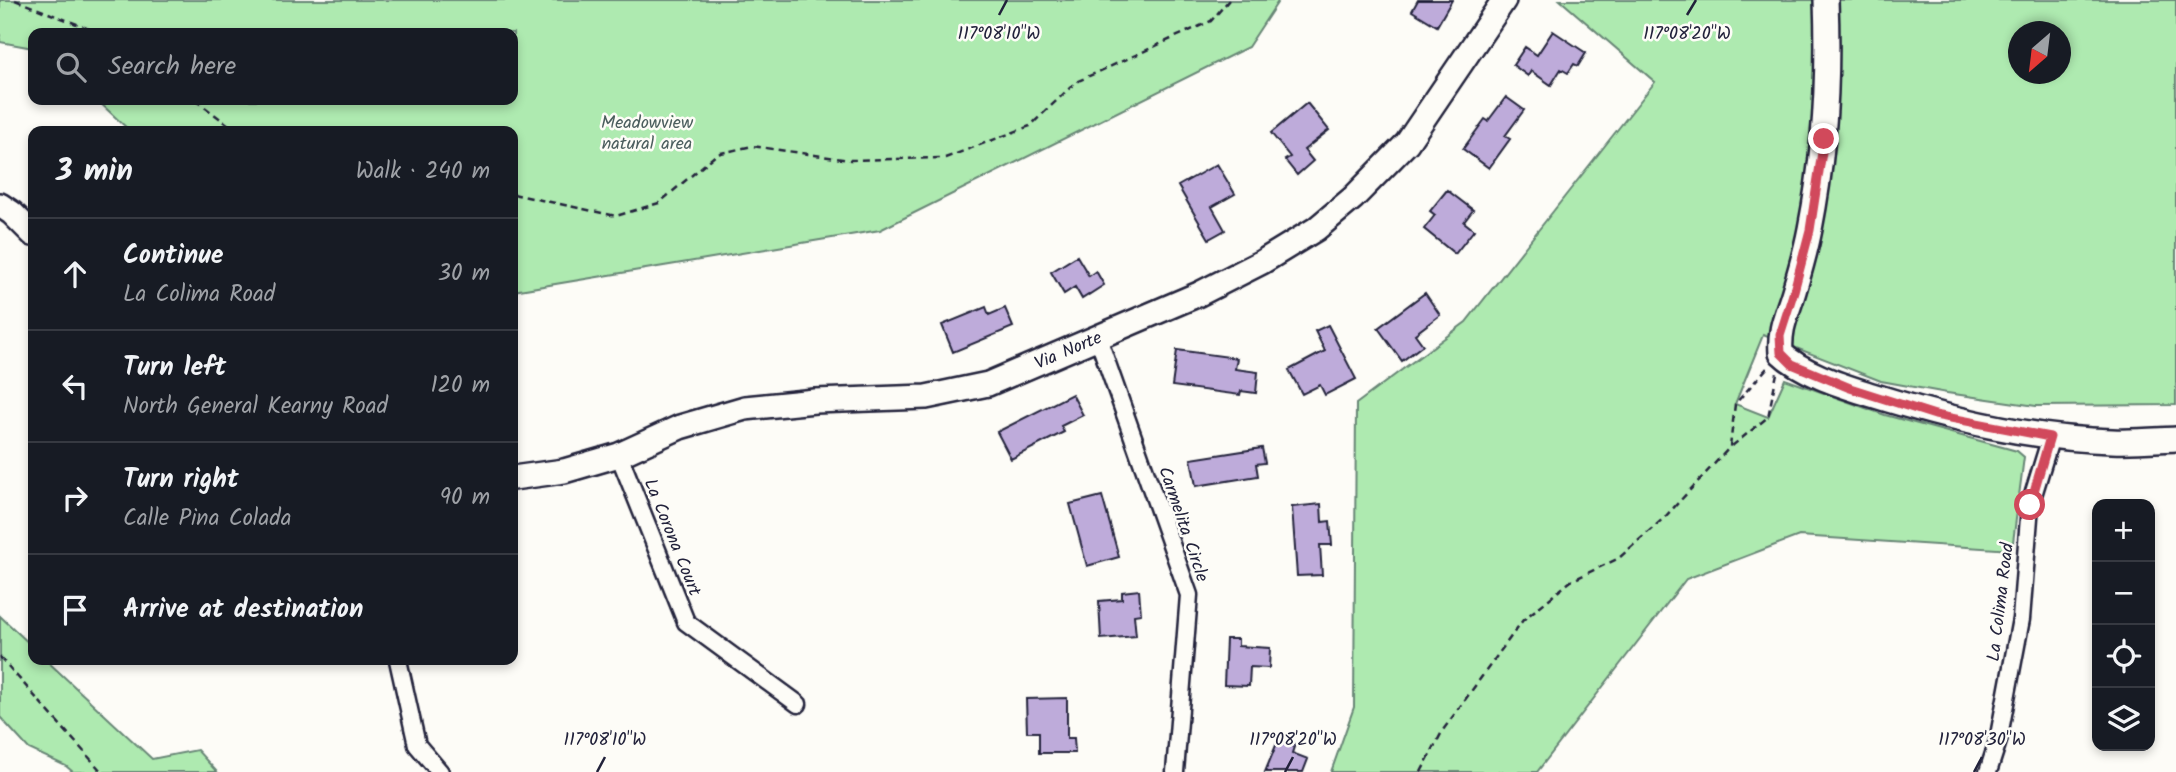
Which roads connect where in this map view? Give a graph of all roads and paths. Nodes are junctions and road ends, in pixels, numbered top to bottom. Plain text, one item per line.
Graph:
1 (15, 0) edge
2 (1229, 0) edge
3 (1503, 0) edge
4 (1826, 0) edge
5 (87, 28) edge
6 (202, 105) edge
7 (230, 126) edge
8 (518, 195) edge
9 (0, 205) edge
10 (28, 229) edge
11 (1098, 338) junction
12 (1781, 353) junction
13 (2050, 437) junction
14 (2176, 439) edge
15 (1730, 447) junction
16 (619, 455) junction
17 (518, 477) edge
18 (0, 657) edge
19 (399, 665) edge
20 (798, 704) dead end
21 (102, 772) edge
22 (440, 772) edge
23 (1175, 772) edge
24 (1421, 772) edge
25 (1988, 772) edge

1 - 5 path
2 - 8 path
3 - 11 street, Via Norte
4 - 12 street
6 - 7 path
9 - 10 street
11 - 16 street, Via Norte
11 - 23 street, Carmelita Circle
12 - 13 street
12 - 15 path
12 - 15 path
13 - 14 street
13 - 25 street, La Colima Road
15 - 24 path
16 - 17 street, Via Norte
16 - 20 street, La Corona Court
18 - 21 path
19 - 22 street

